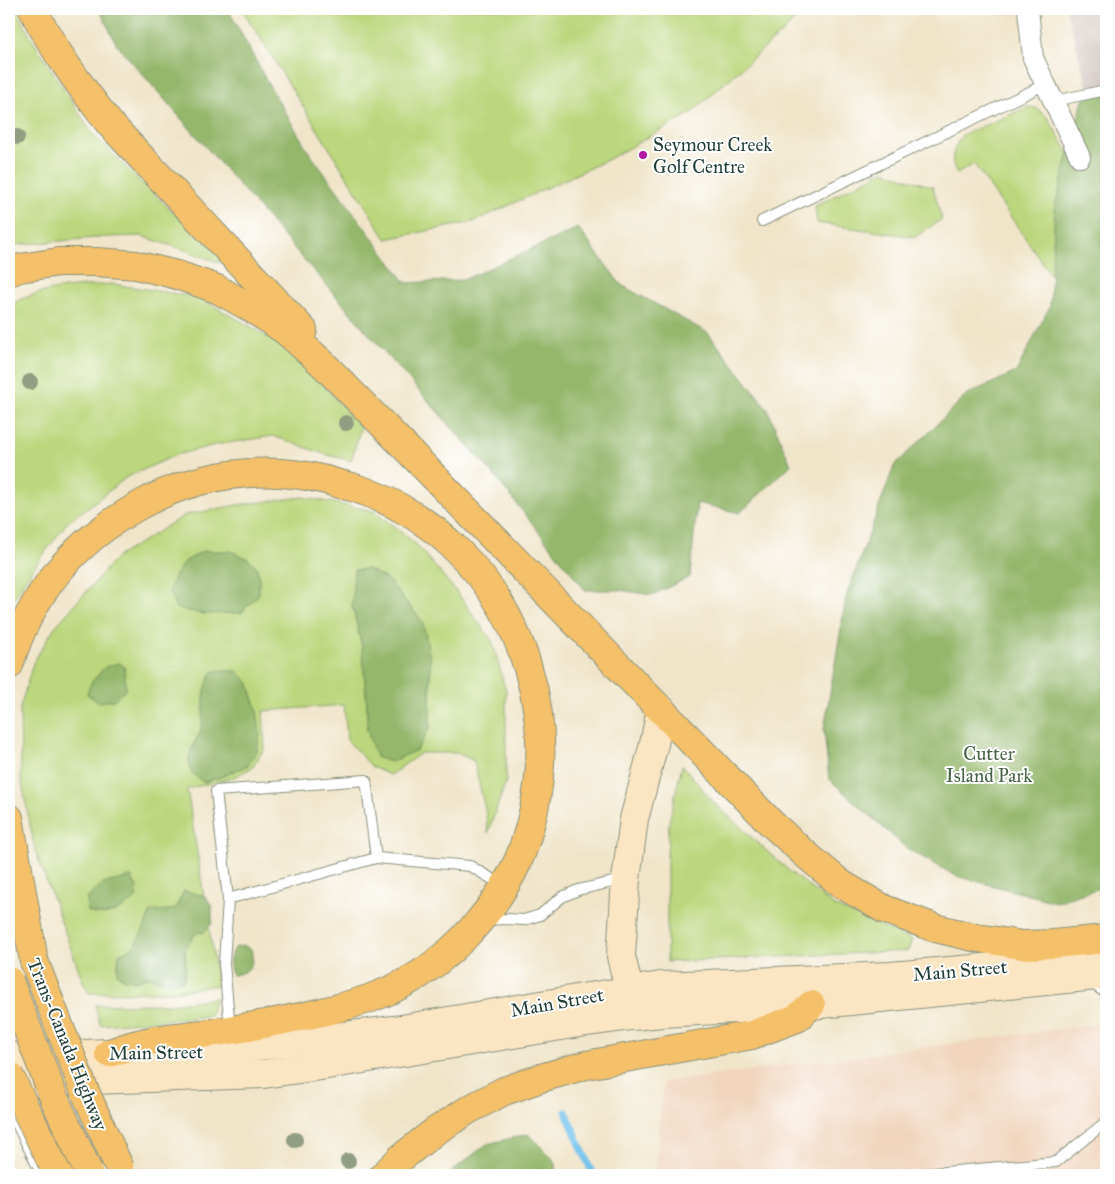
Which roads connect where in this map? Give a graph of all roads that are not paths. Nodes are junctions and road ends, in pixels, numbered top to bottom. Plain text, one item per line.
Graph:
1 (33, 9) edge
2 (1028, 9) edge
3 (1106, 90) edge
4 (1050, 92) junction
5 (1080, 157) dead end
6 (762, 222) dead end
7 (14, 270) edge
8 (404, 446) junction
9 (9, 665) edge
10 (661, 709) junction
11 (9, 818) edge
12 (376, 858) junction
13 (626, 879) junction
14 (9, 883) edge
15 (504, 886) junction
16 (228, 899) junction
17 (479, 921) junction
18 (1106, 939) edge
19 (1106, 955) edge
20 (34, 961) junction
21 (1095, 976) edge
22 (9, 981) edge
23 (1106, 993) edge
24 (631, 1003) junction
25 (811, 1005) junction
26 (230, 1030) junction
27 (109, 1053) junction
28 (9, 1058) edge
29 (9, 1076) edge
30 (9, 1083) edge
31 (9, 1108) edge
32 (1106, 1122) edge
33 (121, 1172) edge
34 (89, 1173) edge
35 (42, 1175) edge
36 (58, 1175) edge
37 (384, 1175) edge
38 (912, 1175) edge

1 - 8 highway
2 - 4 street
3 - 4 lane
4 - 5 street
4 - 6 lane
7 - 8 highway
8 - 10 highway
9 - 15 highway
10 - 13 main road
10 - 18 highway
11 - 20 highway
12 - 15 lane
12 - 16 lane
12 - 16 lane
13 - 17 lane
13 - 24 main road
14 - 20 highway, Trans-Canada Highway
15 - 17 highway
16 - 26 lane
17 - 26 highway
19 - 24 main road, Main Street
20 - 33 highway, Trans-Canada Highway, bridge
21 - 23 lane
21 - 25 main road, Main Street
22 - 34 highway, Trans-Canada Highway, bridge
24 - 25 main road, Main Street
24 - 27 main road, Main Street
24 - 30 main road, Main Street
25 - 37 highway
26 - 27 highway
27 - 28 main road, Main Street
29 - 36 highway, bridge
31 - 35 lane
32 - 38 lane

